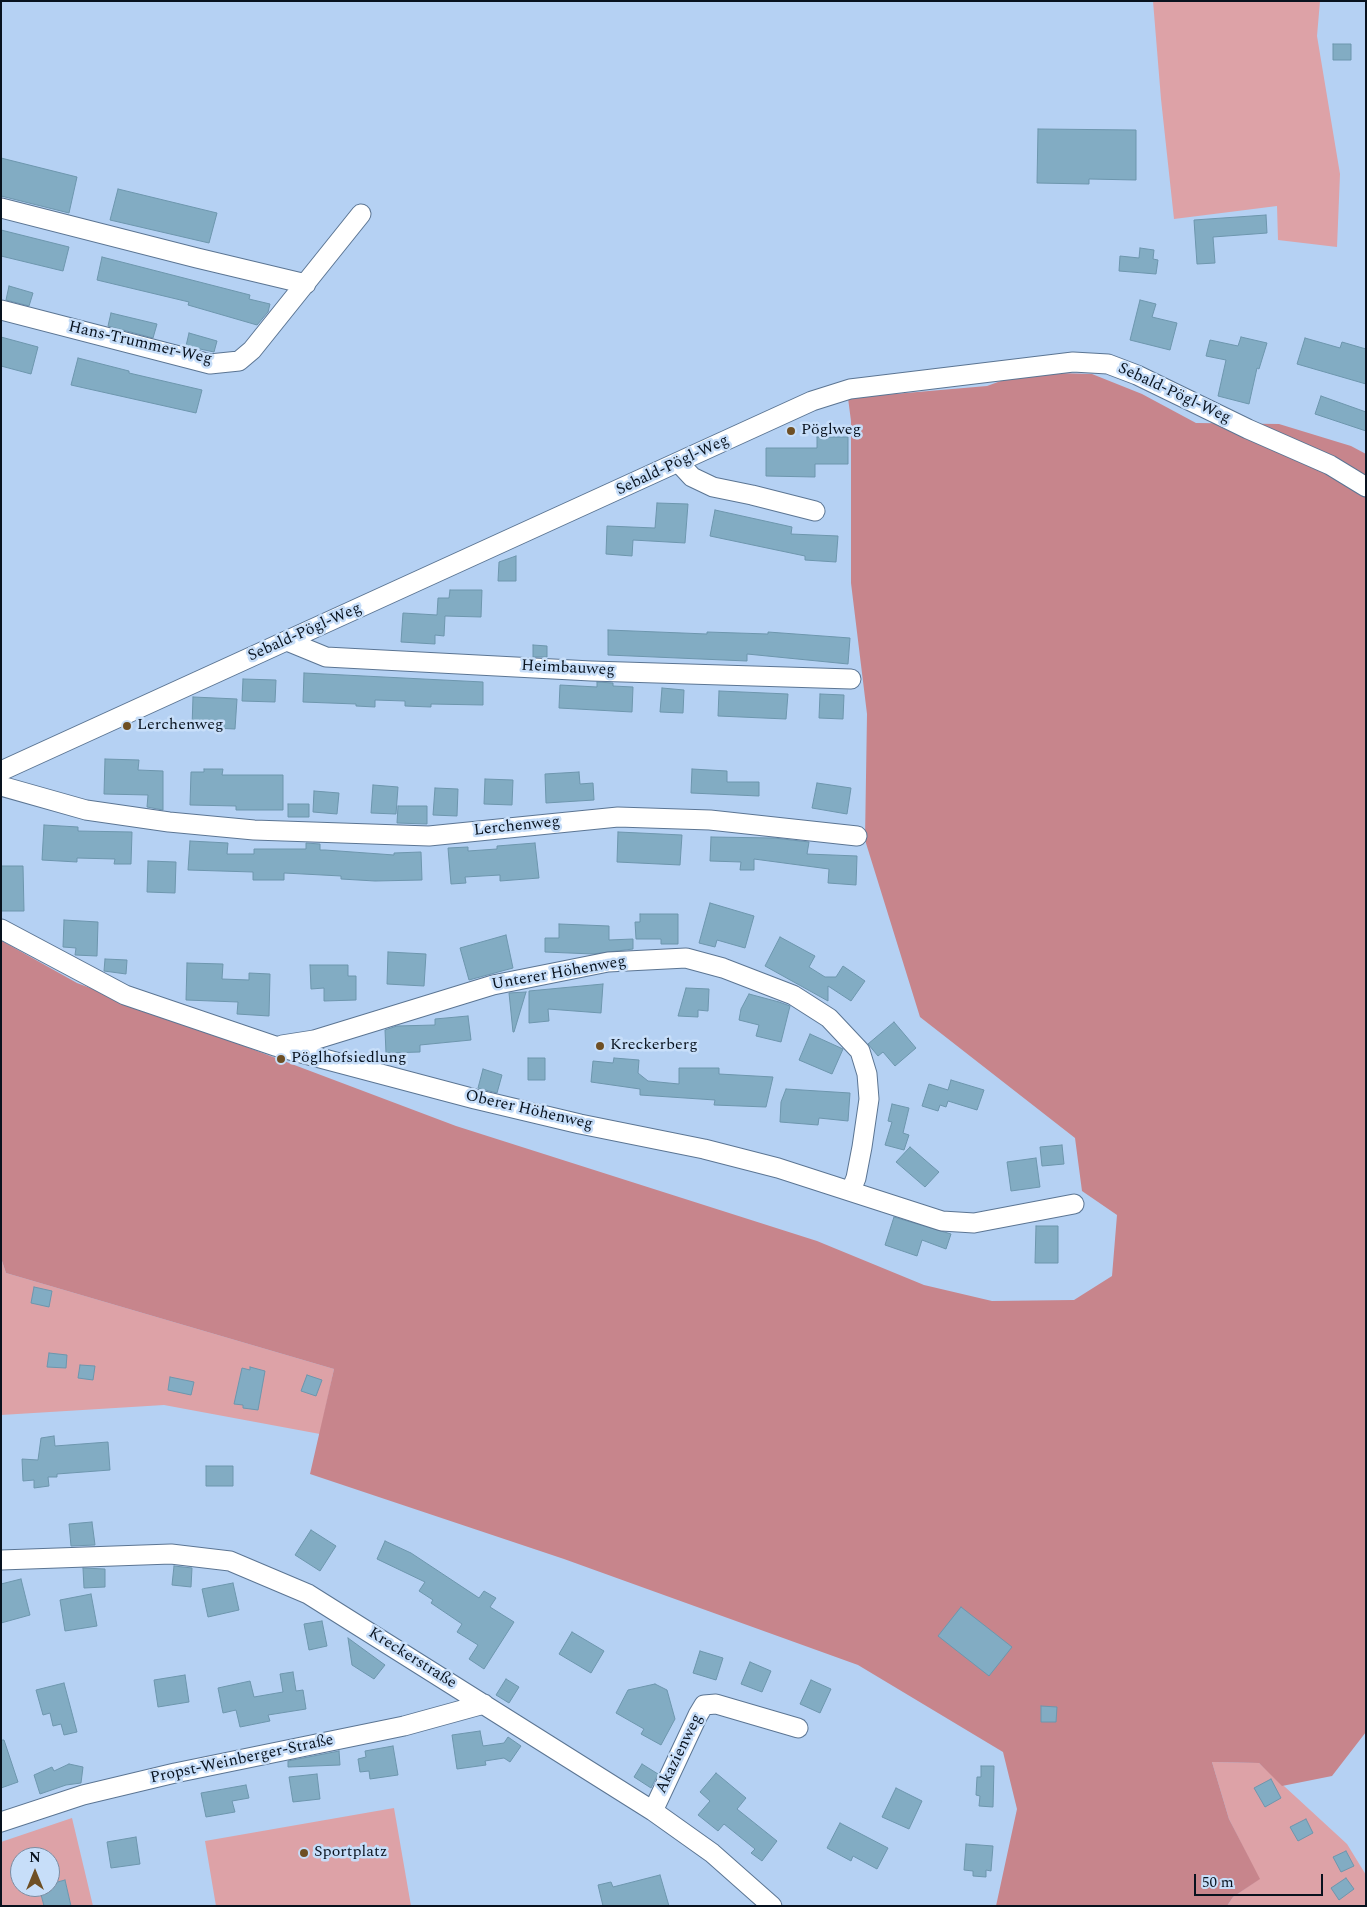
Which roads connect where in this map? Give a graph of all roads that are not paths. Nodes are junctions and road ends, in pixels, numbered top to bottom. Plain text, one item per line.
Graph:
1 (1, 208) edge
2 (361, 214) dead end
3 (306, 284) junction
4 (1, 310) edge
5 (679, 463) junction
6 (1366, 487) edge
7 (815, 511) dead end
8 (288, 641) junction
9 (851, 679) dead end
10 (1, 771) edge
11 (1, 786) edge
12 (857, 836) dead end
13 (1, 929) edge
14 (276, 1046) junction
15 (851, 1190) junction
16 (1074, 1204) dead end
17 (1, 1560) edge
18 (484, 1704) junction
19 (798, 1728) dead end
20 (653, 1811) junction
21 (1, 1822) edge
22 (772, 1906) edge

1 - 3 street
2 - 3 street, Hans-Trummer-Weg
3 - 4 street, Hans-Trummer-Weg
5 - 6 street, Sebald-Pögl-Weg
5 - 7 street
5 - 8 street, Sebald-Pögl-Weg
8 - 9 street, Heimbauweg
8 - 10 street, Sebald-Pögl-Weg
11 - 12 street, Lerchenweg
13 - 14 street, Oberer Höhenweg
14 - 15 street, Oberer Höhenweg
14 - 15 street, Unterer Höhenweg
15 - 16 street, Oberer Höhenweg
17 - 18 street, Kreckerstraße
18 - 20 street, Kreckerstraße
18 - 21 street, Propst-Weinberger-Straße
19 - 20 street, Akazienweg
20 - 22 street, Kreckerstraße

